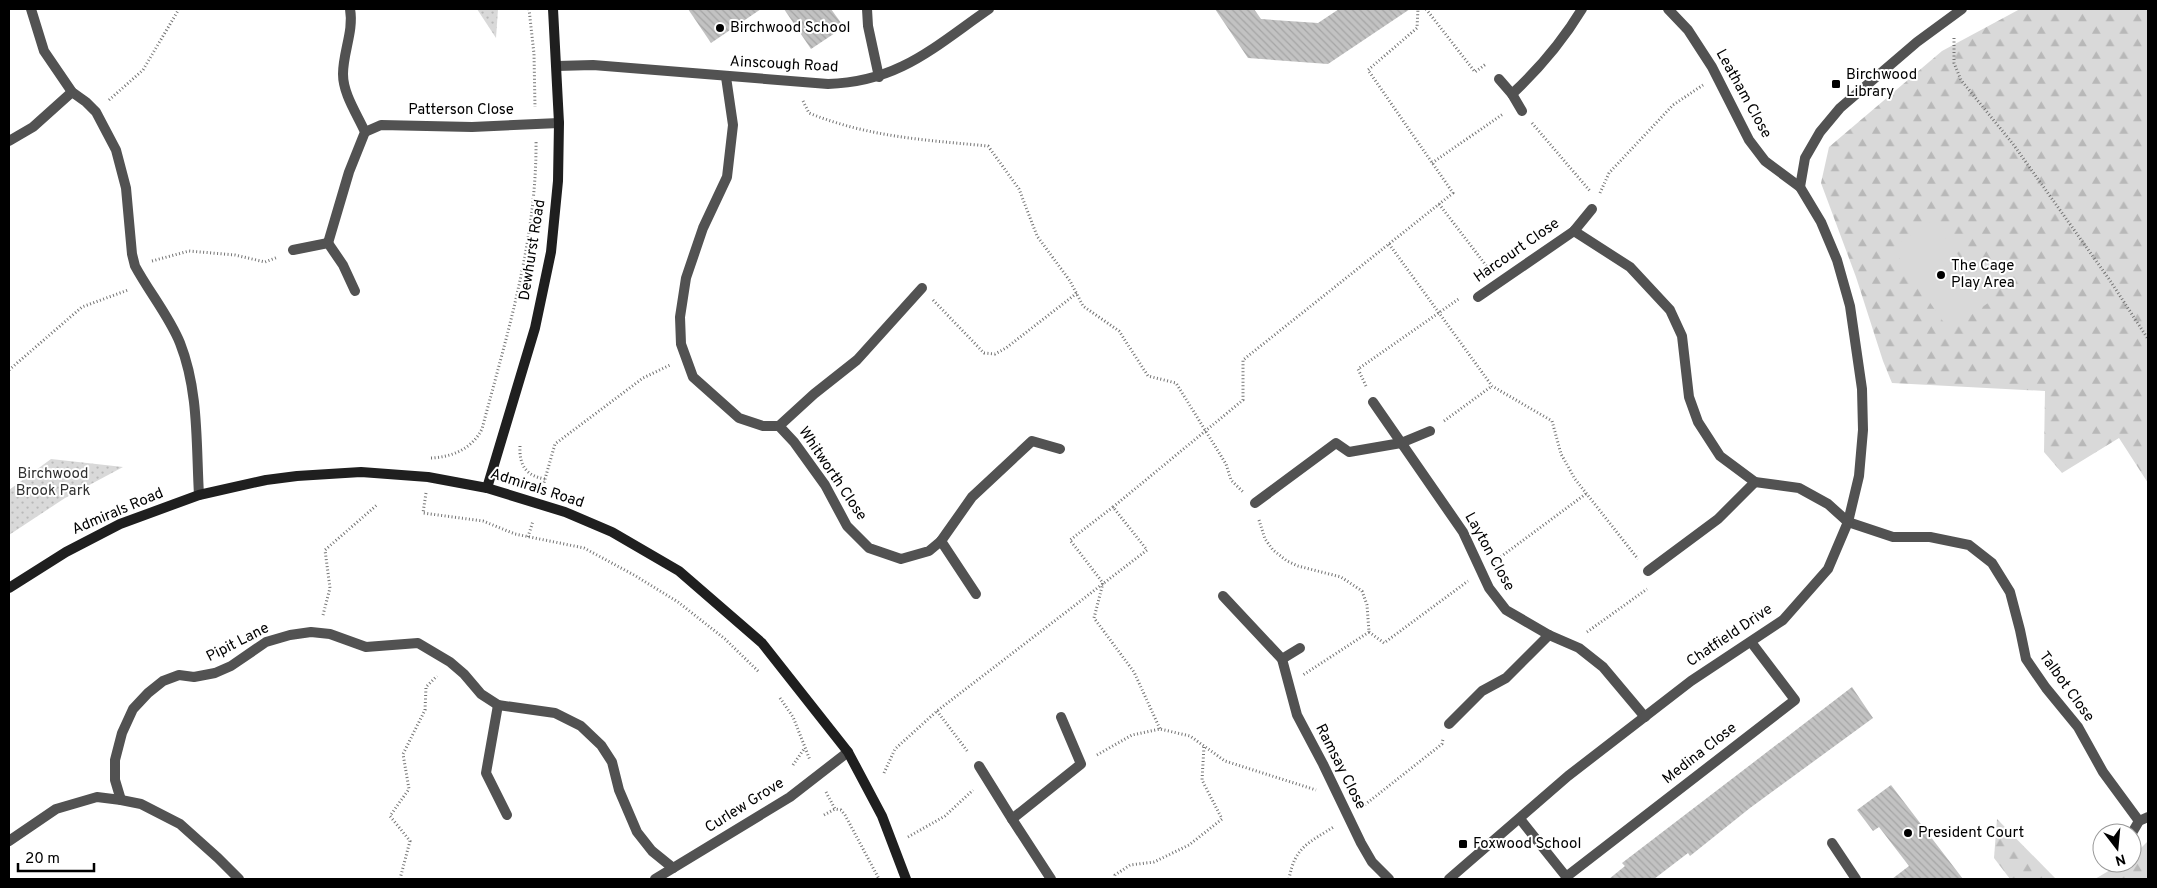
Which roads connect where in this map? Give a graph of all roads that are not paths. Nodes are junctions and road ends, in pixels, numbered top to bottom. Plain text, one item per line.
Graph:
1 (31, 9) edge
2 (350, 9) edge
3 (553, 9) edge
4 (867, 9) edge
5 (989, 9) edge
6 (1582, 9) edge
7 (1668, 9) edge
8 (1962, 9) edge
9 (557, 66) junction
10 (726, 77) junction
11 (879, 77) junction
12 (1499, 79) road end
13 (72, 92) junction
14 (559, 123) junction
15 (365, 132) junction
16 (9, 141) edge
17 (1800, 187) junction
18 (1592, 209) road end
19 (1574, 231) junction
20 (328, 243) junction
21 (293, 250) road end
22 (922, 288) road end
23 (355, 291) dead end
24 (1478, 297) road end
25 (1373, 402) road end
26 (779, 426) junction
27 (1430, 431) road end
28 (1401, 444) junction
29 (1060, 449) dead end
30 (1755, 482) junction
31 (487, 488) junction
32 (199, 495) junction
33 (1255, 503) road end
34 (1848, 522) junction
35 (940, 542) junction
36 (1648, 571) road end
37 (9, 588) edge
38 (976, 594) dead end
39 (1223, 596) dead end
40 (1548, 635) junction
41 (1751, 642) junction
42 (1300, 648) dead end
43 (1282, 659) junction
44 (498, 705) junction
45 (1061, 717) dead end
46 (1645, 717) junction
47 (1449, 724) road end
48 (848, 752) junction
49 (979, 766) road end
50 (121, 800) junction
51 (506, 815) dead end
52 (1012, 818) junction
53 (1520, 818) junction
54 (2144, 819) edge
55 (9, 841) edge
56 (1832, 843) dead end
57 (673, 868) junction
58 (1567, 878) edge
59 (239, 879) edge
60 (655, 879) edge
61 (906, 879) edge
62 (1051, 879) edge
63 (1389, 879) edge
64 (1449, 879) edge
65 (1856, 879) edge

1 - 13 street
2 - 15 street
3 - 9 street, Dewhurst Road
4 - 11 street
5 - 11 street, Ainscough Road
6 - 12 street
7 - 17 street, Leatham Close
8 - 17 street
9 - 10 street, Ainscough Road
9 - 14 street, Dewhurst Road
10 - 11 street, Ainscough Road
10 - 26 street, Whitworth Close
13 - 16 street
13 - 32 street
14 - 15 street, Patterson Close
14 - 31 street, Dewhurst Road
15 - 20 street
17 - 34 street, Chatfield Drive
18 - 19 street, Harcourt Close
19 - 24 street, Harcourt Close
19 - 30 street, Harcourt Close
20 - 21 street
20 - 23 street
22 - 26 street, Whitworth Close
25 - 28 street, Layton Close
26 - 35 street, Whitworth Close
27 - 28 street
28 - 33 street
28 - 40 street, Layton Close
29 - 35 street, Whitworth Close
30 - 34 street, Harcourt Close
30 - 36 street
31 - 32 street, Admirals Road
31 - 48 street, Admirals Road
32 - 37 street, Admirals Road
34 - 41 street, Chatfield Drive
34 - 54 street, Talbot Close
35 - 38 street
39 - 43 street
40 - 46 street, Layton Close
40 - 47 street
41 - 46 street, Chatfield Drive
41 - 58 street, Medina Close
42 - 43 street
43 - 63 street, Ramsay Close
44 - 50 street, Pipit Lane
44 - 51 street
44 - 57 street
45 - 52 street
46 - 53 street, Chatfield Drive
48 - 57 street, Curlew Grove
48 - 61 street, Admirals Road
49 - 52 street
50 - 55 street
50 - 59 street
52 - 62 street
53 - 58 street, Medina Close
53 - 64 street, Chatfield Drive
56 - 65 street
57 - 60 street, Curlew Grove

